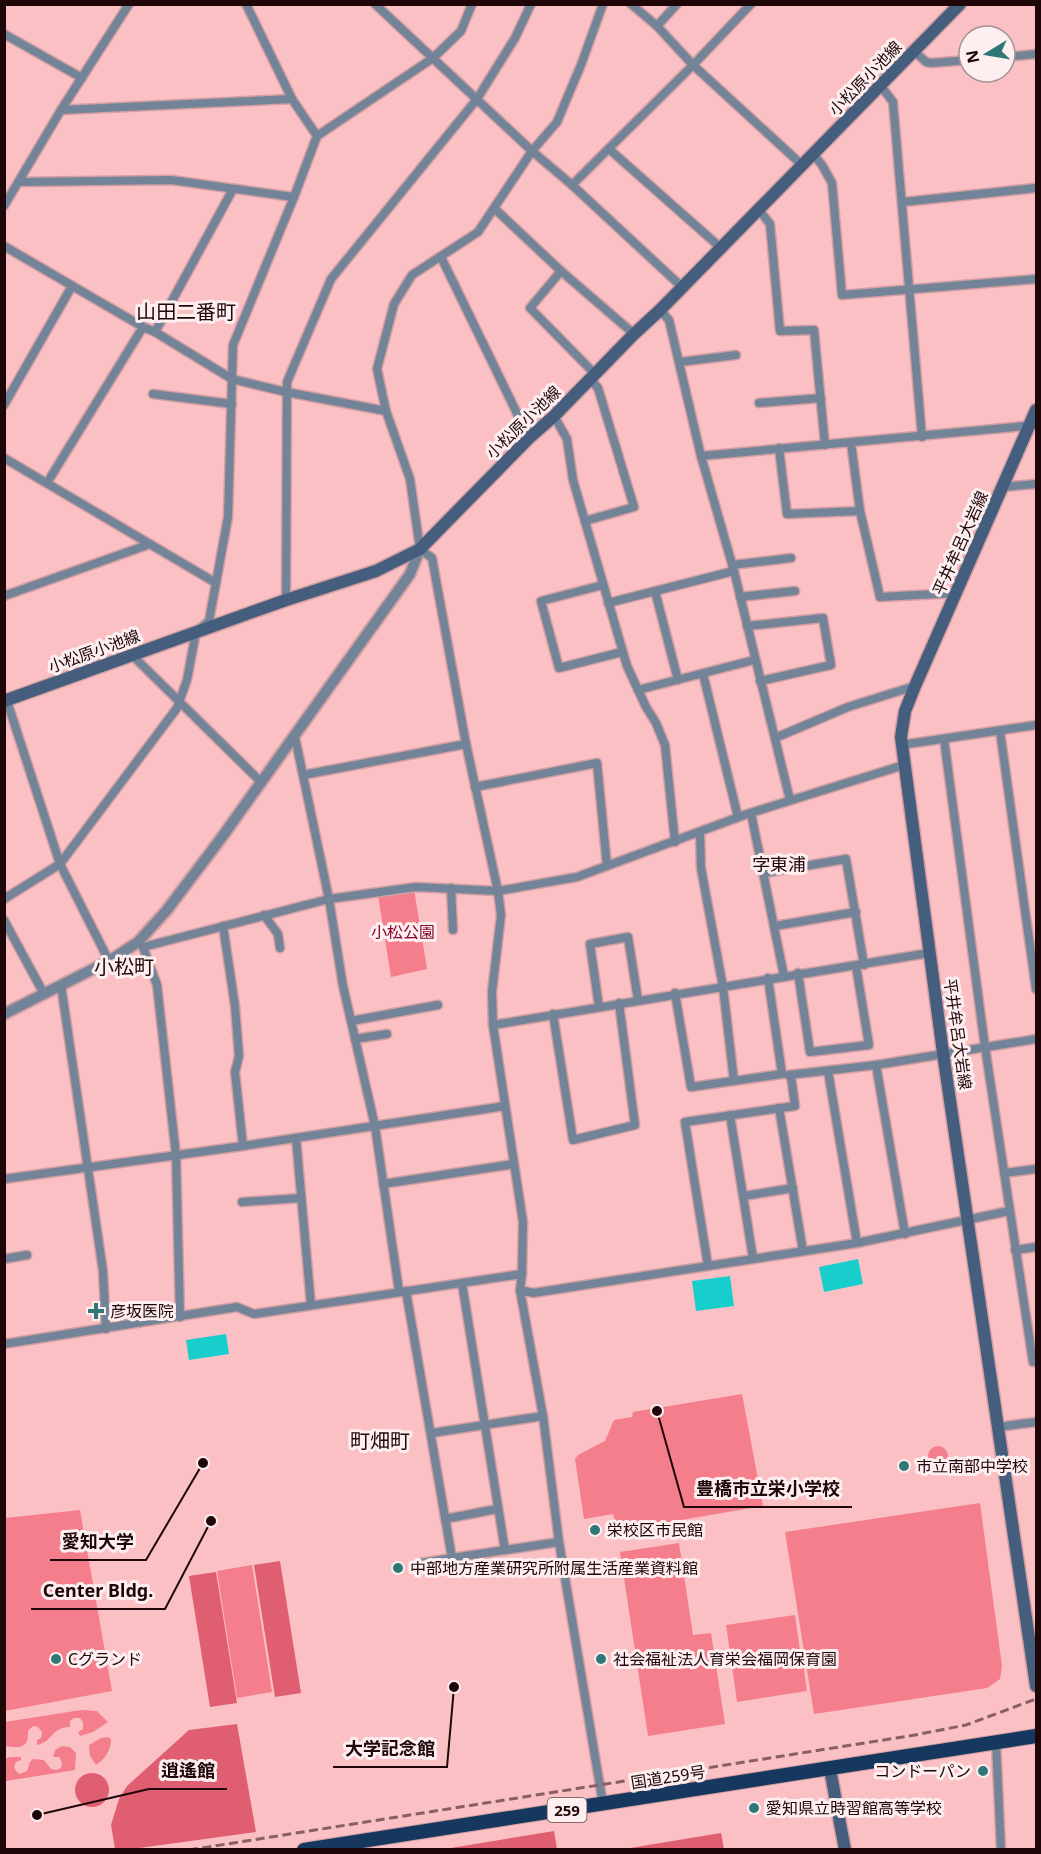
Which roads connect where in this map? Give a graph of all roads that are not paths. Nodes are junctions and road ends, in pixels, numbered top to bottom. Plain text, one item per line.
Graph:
1 (129, 4) edge
2 (246, 4) edge
3 (375, 4) edge
4 (472, 4) edge
5 (531, 4) edge
6 (603, 4) edge
7 (631, 4) edge
8 (677, 4) edge
9 (751, 4) edge
10 (960, 4) edge
11 (657, 26) junction
12 (4, 34) edge
13 (914, 51) junction
14 (1036, 54) edge
15 (1017, 56) edge
16 (433, 58) junction
17 (957, 61) edge
18 (693, 65) junction
19 (82, 78) junction
20 (881, 86) junction
21 (292, 99) junction
22 (477, 99) junction
23 (61, 110) junction
24 (316, 136) junction
25 (609, 149) junction
26 (532, 151) junction
27 (813, 154) junction
28 (802, 165) junction
29 (20, 182) junction
30 (572, 185) junction
31 (1036, 188) edge
32 (233, 189) junction
33 (294, 197) junction
34 (903, 202) junction
35 (4, 206) edge
36 (495, 208) junction
37 (759, 210) junction
38 (4, 246) edge
39 (721, 248) junction
40 (441, 257) junction
41 (561, 271) junction
42 (1036, 279) edge
43 (72, 286) junction
44 (682, 287) junction
45 (911, 290) junction
46 (660, 310) junction
47 (143, 327) junction
48 (155, 332) junction
49 (634, 334) junction
50 (736, 355) dead end
51 (680, 362) junction
52 (593, 376) junction
53 (232, 379) junction
54 (286, 392) junction
55 (153, 394) dead end
56 (821, 398) junction
57 (759, 403) dead end
58 (232, 404) junction
59 (4, 405) edge
60 (1036, 410) edge
61 (386, 411) junction
62 (554, 416) junction
63 (1033, 425) edge
64 (922, 437) junction
65 (529, 438) junction
66 (851, 442) junction
67 (825, 445) junction
68 (779, 448) junction
69 (701, 456) junction
70 (4, 458) edge
71 (47, 483) junction
72 (1036, 484) edge
73 (1003, 487) junction
74 (860, 511) junction
75 (585, 521) junction
76 (150, 544) junction
77 (420, 549) junction
78 (791, 558) dead end
79 (733, 568) junction
80 (216, 583) junction
81 (603, 585) junction
82 (655, 591) junction
83 (795, 591) dead end
84 (956, 593) junction
85 (4, 596) edge
86 (740, 597) junction
87 (285, 600) junction
88 (608, 603) junction
89 (747, 626) junction
90 (195, 632) junction
91 (622, 652) junction
92 (132, 655) junction
93 (754, 660) junction
94 (703, 674) junction
95 (678, 680) junction
96 (760, 681) junction
97 (915, 686) junction
98 (638, 690) junction
99 (5, 698) edge
100 (179, 703) junction
101 (1036, 725) edge
102 (1000, 731) junction
103 (295, 737) junction
104 (775, 738) junction
105 (944, 739) junction
106 (466, 744) junction
107 (901, 745) junction
108 (904, 765) junction
109 (303, 775) junction
110 (262, 783) junction
111 (475, 787) junction
112 (790, 800) junction
113 (752, 813) junction
114 (738, 817) junction
115 (700, 833) junction
116 (675, 842) junction
117 (60, 864) junction
118 (607, 866) junction
119 (764, 873) junction
120 (451, 888) junction
121 (498, 891) junction
122 (4, 899) edge
123 (329, 899) junction
124 (856, 912) junction
125 (264, 915) junction
126 (4, 920) edge
127 (223, 926) junction
128 (775, 926) junction
129 (453, 930) dead end
130 (141, 945) junction
131 (280, 948) dead end
132 (929, 953) junction
133 (109, 961) junction
134 (860, 965) junction
135 (798, 973) junction
136 (784, 976) junction
137 (768, 978) junction
138 (61, 985) junction
139 (723, 987) junction
140 (1036, 989) edge
141 (675, 993) junction
142 (44, 994) junction
143 (638, 1000) junction
144 (619, 1003) junction
145 (438, 1005) dead end
146 (599, 1006) junction
147 (4, 1014) edge
148 (553, 1014) junction
149 (351, 1021) junction
150 (493, 1024) junction
151 (387, 1034) dead end
152 (355, 1039) junction
153 (1036, 1039) edge
154 (986, 1047) junction
155 (943, 1053) junction
156 (876, 1065) junction
157 (828, 1071) junction
158 (786, 1075) junction
159 (734, 1081) junction
160 (505, 1106) junction
161 (778, 1108) junction
162 (730, 1115) junction
163 (375, 1126) junction
164 (296, 1138) junction
165 (243, 1146) junction
166 (176, 1155) junction
167 (514, 1164) junction
168 (89, 1168) junction
169 (1036, 1169) edge
170 (1004, 1173) junction
171 (4, 1179) edge
172 (384, 1184) junction
173 (793, 1188) junction
174 (744, 1196) junction
175 (301, 1198) junction
176 (242, 1202) dead end
177 (1009, 1211) junction
178 (969, 1218) junction
179 (905, 1234) junction
180 (857, 1243) junction
181 (1036, 1247) edge
182 (1015, 1250) junction
183 (803, 1251) junction
184 (27, 1256) dead end
185 (4, 1258) edge
186 (753, 1258) junction
187 (708, 1266) junction
188 (522, 1274) junction
189 (462, 1283) junction
190 (520, 1290) junction
191 (403, 1291) junction
192 (311, 1305) junction
193 (180, 1317) junction
194 (106, 1329) junction
195 (4, 1344) edge
196 (1036, 1362) edge
197 (543, 1416) junction
198 (1036, 1422) edge
199 (484, 1423) junction
200 (998, 1427) junction
201 (432, 1433) junction
202 (496, 1509) junction
203 (445, 1518) junction
204 (559, 1542) junction
205 (505, 1550) junction
206 (452, 1558) junction
207 (421, 1563) dead end
208 (1034, 1658) edge
209 (1036, 1686) edge
210 (1036, 1736) edge
211 (996, 1742) junction
212 (830, 1769) junction
213 (603, 1804) junction
214 (304, 1850) edge
215 (846, 1850) edge
216 (1001, 1850) edge

1 - 19 street
2 - 21 street
3 - 16 street
4 - 16 street
5 - 22 street
6 - 26 street
7 - 11 street
8 - 11 street
9 - 18 street
10 - 13 main road, 小松原小池線
11 - 18 street
12 - 19 street
13 - 17 street
13 - 20 main road, 小松原小池線
14 - 15 street
16 - 22 street
16 - 24 street
18 - 25 street
18 - 28 street
19 - 23 street
20 - 27 main road, 小松原小池線
20 - 34 street
21 - 23 street
21 - 24 street
22 - 26 street
22 - 54 street
23 - 29 street
24 - 33 street
25 - 30 street
25 - 39 street
26 - 30 street
26 - 36 street
27 - 28 main road, 小松原小池線
27 - 45 street
28 - 37 main road, 小松原小池線
29 - 32 street
29 - 35 street
30 - 44 street
31 - 34 street
32 - 33 street
32 - 48 street
33 - 53 street
34 - 45 street
36 - 40 street
36 - 41 street
37 - 39 main road, 小松原小池線
37 - 56 street
38 - 43 street
39 - 44 main road, 小松原小池線
40 - 61 street
40 - 65 street
41 - 49 street
41 - 52 street
42 - 45 street
43 - 47 street
43 - 59 street
44 - 46 main road, 小松原小池線
45 - 64 street
46 - 49 main road, 小松原小池線
46 - 51 street
47 - 48 street
47 - 71 street
48 - 53 street
49 - 52 main road, 小松原小池線
50 - 51 street
51 - 69 street
52 - 62 main road, 小松原小池線
52 - 75 street
53 - 54 street
53 - 58 street
54 - 61 street
54 - 87 street
55 - 58 street
56 - 57 street
56 - 67 street
58 - 80 street
60 - 63 main road, 平井牟呂大岩線
61 - 77 street
62 - 65 main road, 小松原小池線
62 - 75 street
63 - 64 street
63 - 73 main road, 平井牟呂大岩線
64 - 66 street
65 - 77 main road, 小松原小池線
66 - 67 street
66 - 74 street
67 - 68 street
68 - 69 street
68 - 74 street
69 - 79 street
70 - 71 street
71 - 76 street
72 - 73 street
73 - 84 main road, 平井牟呂大岩線
74 - 84 street
75 - 81 street
76 - 80 street
76 - 85 street
77 - 87 main road, 小松原小池線
77 - 103 street
77 - 106 street
78 - 79 street
79 - 82 street
79 - 86 street
80 - 90 street
81 - 88 street
81 - 91 street
82 - 88 street
82 - 95 street
83 - 86 street
84 - 97 main road, 平井牟呂大岩線
86 - 89 street
87 - 90 main road, 小松原小池線
88 - 91 street
89 - 93 street
89 - 96 street
90 - 92 main road, 小松原小池線
90 - 100 street
91 - 98 street
92 - 99 main road, 小松原小池線
92 - 100 street
93 - 94 street
93 - 96 street
94 - 95 street
94 - 114 street
95 - 98 street
96 - 104 street
97 - 104 street
97 - 107 main road, 平井牟呂大岩線
98 - 116 street
99 - 117 street
100 - 110 street
100 - 117 street
101 - 102 street
102 - 105 street
102 - 140 street
103 - 109 street
103 - 110 street
104 - 112 street
105 - 107 street
105 - 154 street
106 - 109 street
106 - 111 street
107 - 108 main road, 平井牟呂大岩線
108 - 112 street
108 - 132 main road, 平井牟呂大岩線
109 - 123 street
110 - 130 street
111 - 118 street
111 - 121 street
112 - 113 street
113 - 114 street
113 - 119 street
114 - 115 street
115 - 116 street
115 - 139 street
116 - 118 street
117 - 122 street
117 - 133 street
118 - 121 street
119 - 124 street
119 - 128 street
120 - 121 street
120 - 123 street
120 - 129 street
121 - 150 street
123 - 125 street
123 - 149 street
124 - 128 street
124 - 134 street
125 - 127 street
125 - 131 street
126 - 142 street
127 - 130 street
127 - 165 street
128 - 136 street
130 - 133 street
130 - 166 street
132 - 134 street
132 - 155 main road, 平井牟呂大岩線
133 - 138 street
134 - 135 street
134 - 135 street
135 - 136 street
136 - 137 street
137 - 139 street
137 - 158 street
138 - 142 street
138 - 168 street
139 - 141 street
139 - 159 street
141 - 143 street
141 - 159 street
142 - 147 street
143 - 144 street
143 - 146 street
144 - 146 street
144 - 148 street
145 - 149 street
146 - 148 street
148 - 150 street
149 - 152 street
150 - 160 street
151 - 152 street
152 - 163 street
153 - 154 street
154 - 155 street
154 - 170 street
155 - 156 street
155 - 178 main road, 平井牟呂大岩線
156 - 157 street
156 - 179 street
157 - 158 street
157 - 180 street
158 - 159 street
158 - 161 street
160 - 163 street
160 - 167 street
161 - 162 street
161 - 173 street
162 - 174 street
162 - 187 street
163 - 164 street
163 - 172 street
164 - 165 street
164 - 175 street
165 - 166 street
166 - 168 street
166 - 193 street
167 - 172 street
167 - 188 street
168 - 171 street
168 - 194 street
169 - 170 street
170 - 177 street
172 - 191 street
173 - 174 street
173 - 183 street
174 - 186 street
175 - 176 street
175 - 192 street
177 - 178 street
177 - 182 street
178 - 179 street
178 - 200 main road, 平井牟呂大岩線
179 - 180 street
180 - 183 street
181 - 182 street
182 - 196 street
183 - 186 street
184 - 185 street
186 - 187 street
187 - 190 street
188 - 189 street
188 - 190 street
189 - 191 street
189 - 199 street
190 - 197 street
191 - 192 street
191 - 201 street
192 - 193 street
193 - 194 street
194 - 195 street
197 - 199 street
197 - 204 street
198 - 200 street
199 - 201 street
199 - 202 street
200 - 208 main road, 平井牟呂大岩線
201 - 203 street
202 - 203 street
202 - 205 street
203 - 206 street
204 - 205 street
204 - 213 street
205 - 206 street
206 - 207 street
208 - 209 main road, 平井牟呂大岩線
210 - 211 highway, 国道259号 / 259
211 - 212 highway, 国道259号 / 259
211 - 216 street
212 - 213 highway, 国道259号 / 259
212 - 215 main road
213 - 214 highway, 国道259号 / 259

